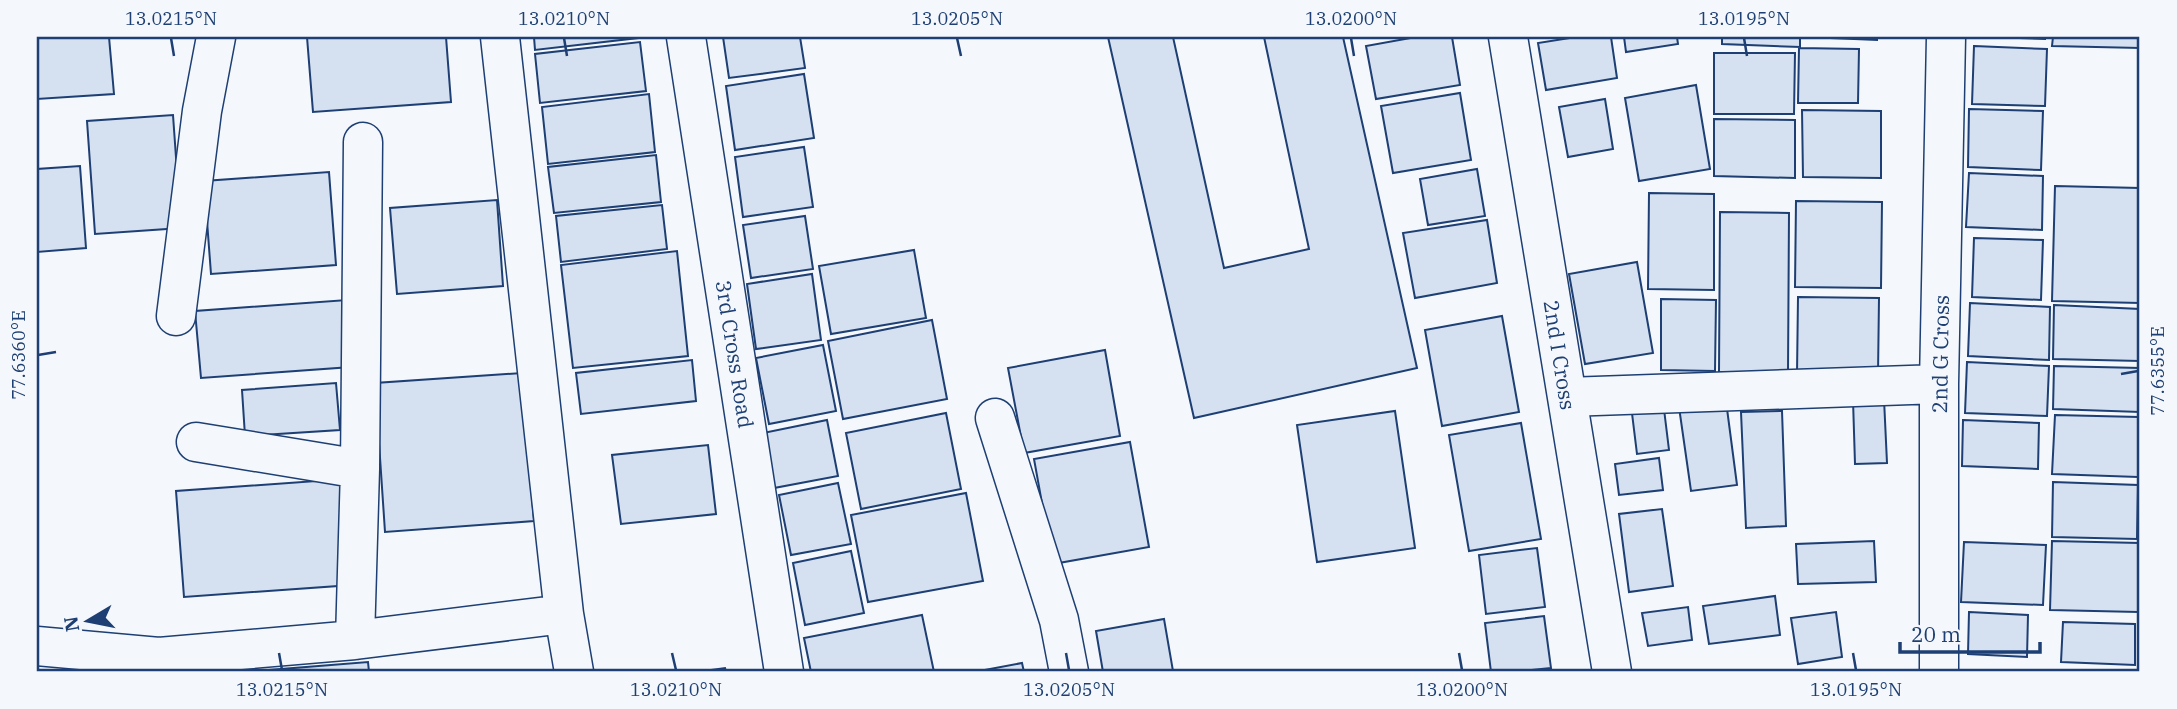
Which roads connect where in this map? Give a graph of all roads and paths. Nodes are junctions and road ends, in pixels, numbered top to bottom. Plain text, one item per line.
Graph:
1 (216, 37) edge
2 (500, 37) edge
3 (686, 37) edge
4 (1507, 37) edge
5 (1946, 37) edge
6 (363, 142) dead end
7 (176, 316) dead end
8 (1939, 384) junction
9 (1567, 397) junction
10 (995, 418) dead end
11 (196, 442) dead end
12 (360, 469) junction
13 (564, 614) junction
14 (355, 640) junction
15 (37, 646) edge
16 (254, 661) edge
17 (574, 672) edge
18 (784, 672) edge
19 (1069, 672) edge
20 (1612, 672) edge
21 (1939, 672) edge

1 - 7 street
2 - 13 street
3 - 18 street, 3rd Cross Road
4 - 9 street, 2nd I Cross
5 - 8 street, 2nd G Cross
6 - 12 street
8 - 9 street
8 - 21 street, 2nd G Cross
9 - 20 street, 2nd I Cross
10 - 19 street
11 - 12 street
12 - 14 street
13 - 14 street
13 - 17 street
14 - 16 street
15 - 16 street

